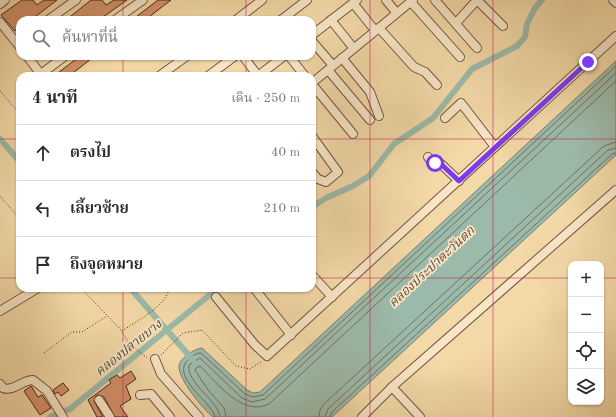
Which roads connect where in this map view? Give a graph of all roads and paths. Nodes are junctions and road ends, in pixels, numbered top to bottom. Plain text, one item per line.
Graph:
1 (5, 0) edge
2 (76, 0) edge
3 (143, 0) edge
4 (262, 0) edge
5 (307, 0) edge
6 (386, 0) edge
7 (434, 0) edge
8 (477, 0) edge
9 (613, 0) edge
10 (412, 1) edge
11 (355, 2) edge
12 (616, 3) edge
13 (0, 4) edge
14 (395, 11) dead end
15 (54, 16) edge
16 (121, 16) edge
17 (241, 16) edge
18 (287, 16) edge
19 (331, 20) junction
20 (0, 22) edge
21 (456, 24) junction
22 (503, 26) dead end
23 (376, 28) junction
24 (316, 32) edge
25 (616, 36) edge
26 (16, 40) edge
27 (351, 45) dead end
28 (316, 47) edge
29 (478, 48) dead end
30 (460, 57) dead end
31 (342, 58) junction
32 (30, 60) edge
33 (60, 60) edge
34 (181, 60) edge
35 (230, 60) edge
36 (247, 60) edge
37 (279, 60) edge
38 (292, 60) edge
39 (329, 66) junction
40 (39, 72) edge
41 (45, 72) edge
42 (165, 72) edge
43 (213, 72) edge
44 (259, 72) edge
45 (265, 72) edge
46 (302, 72) edge
47 (316, 80) edge
48 (437, 85) dead end
49 (316, 89) edge
50 (0, 91) edge
51 (16, 109) edge
52 (379, 116) dead end
53 (445, 118) dead end
54 (370, 120) dead end
55 (353, 134) dead end
56 (316, 142) edge
57 (496, 147) junction
58 (428, 157) dead end
59 (316, 177) edge
60 (459, 181) junction
61 (614, 195) edge
62 (0, 196) edge
63 (16, 214) edge
64 (316, 279) edge
65 (31, 292) edge
66 (85, 292) edge
67 (169, 292) edge
68 (257, 292) edge
69 (216, 297) dead end
70 (332, 297) junction
71 (0, 311) edge
72 (106, 316) junction
73 (121, 331) junction
74 (290, 335) junction
75 (44, 353) dead end
76 (162, 353) dead end
77 (141, 354) dead end
78 (155, 359) dead end
79 (257, 366) dead end
80 (0, 384) edge
81 (392, 387) junction
82 (140, 395) dead end
83 (99, 400) dead end
84 (63, 417) edge
85 (110, 417) edge
86 (170, 417) edge
87 (199, 417) edge
88 (362, 417) edge
89 (420, 417) edge

1 - 13 street
2 - 15 street
3 - 16 street
4 - 17 street
5 - 18 street
6 - 14 street
7 - 21 street
8 - 21 street
8 - 22 street
9 - 12 street
10 - 23 street
10 - 30 street
11 - 19 street
11 - 23 street
19 - 24 street
19 - 27 street
20 - 26 street
21 - 29 street
23 - 31 street
23 - 48 street
25 - 57 street
28 - 39 street
31 - 39 street
31 - 52 street
32 - 40 street
33 - 41 street
34 - 42 street
35 - 43 street
36 - 44 street
37 - 45 street
38 - 46 street
39 - 47 street
39 - 54 street
49 - 55 street
50 - 51 path
53 - 57 street
56 - 59 street
57 - 60 street
58 - 60 street
60 - 70 street
61 - 81 street
62 - 63 path
64 - 70 street
65 - 71 street
66 - 72 path
67 - 73 path
68 - 74 street
69 - 74 street
70 - 74 street
72 - 73 path
72 - 75 path
73 - 77 path
76 - 79 path
78 - 87 street
80 - 84 street
81 - 88 street
81 - 89 street
82 - 86 street
83 - 85 street

